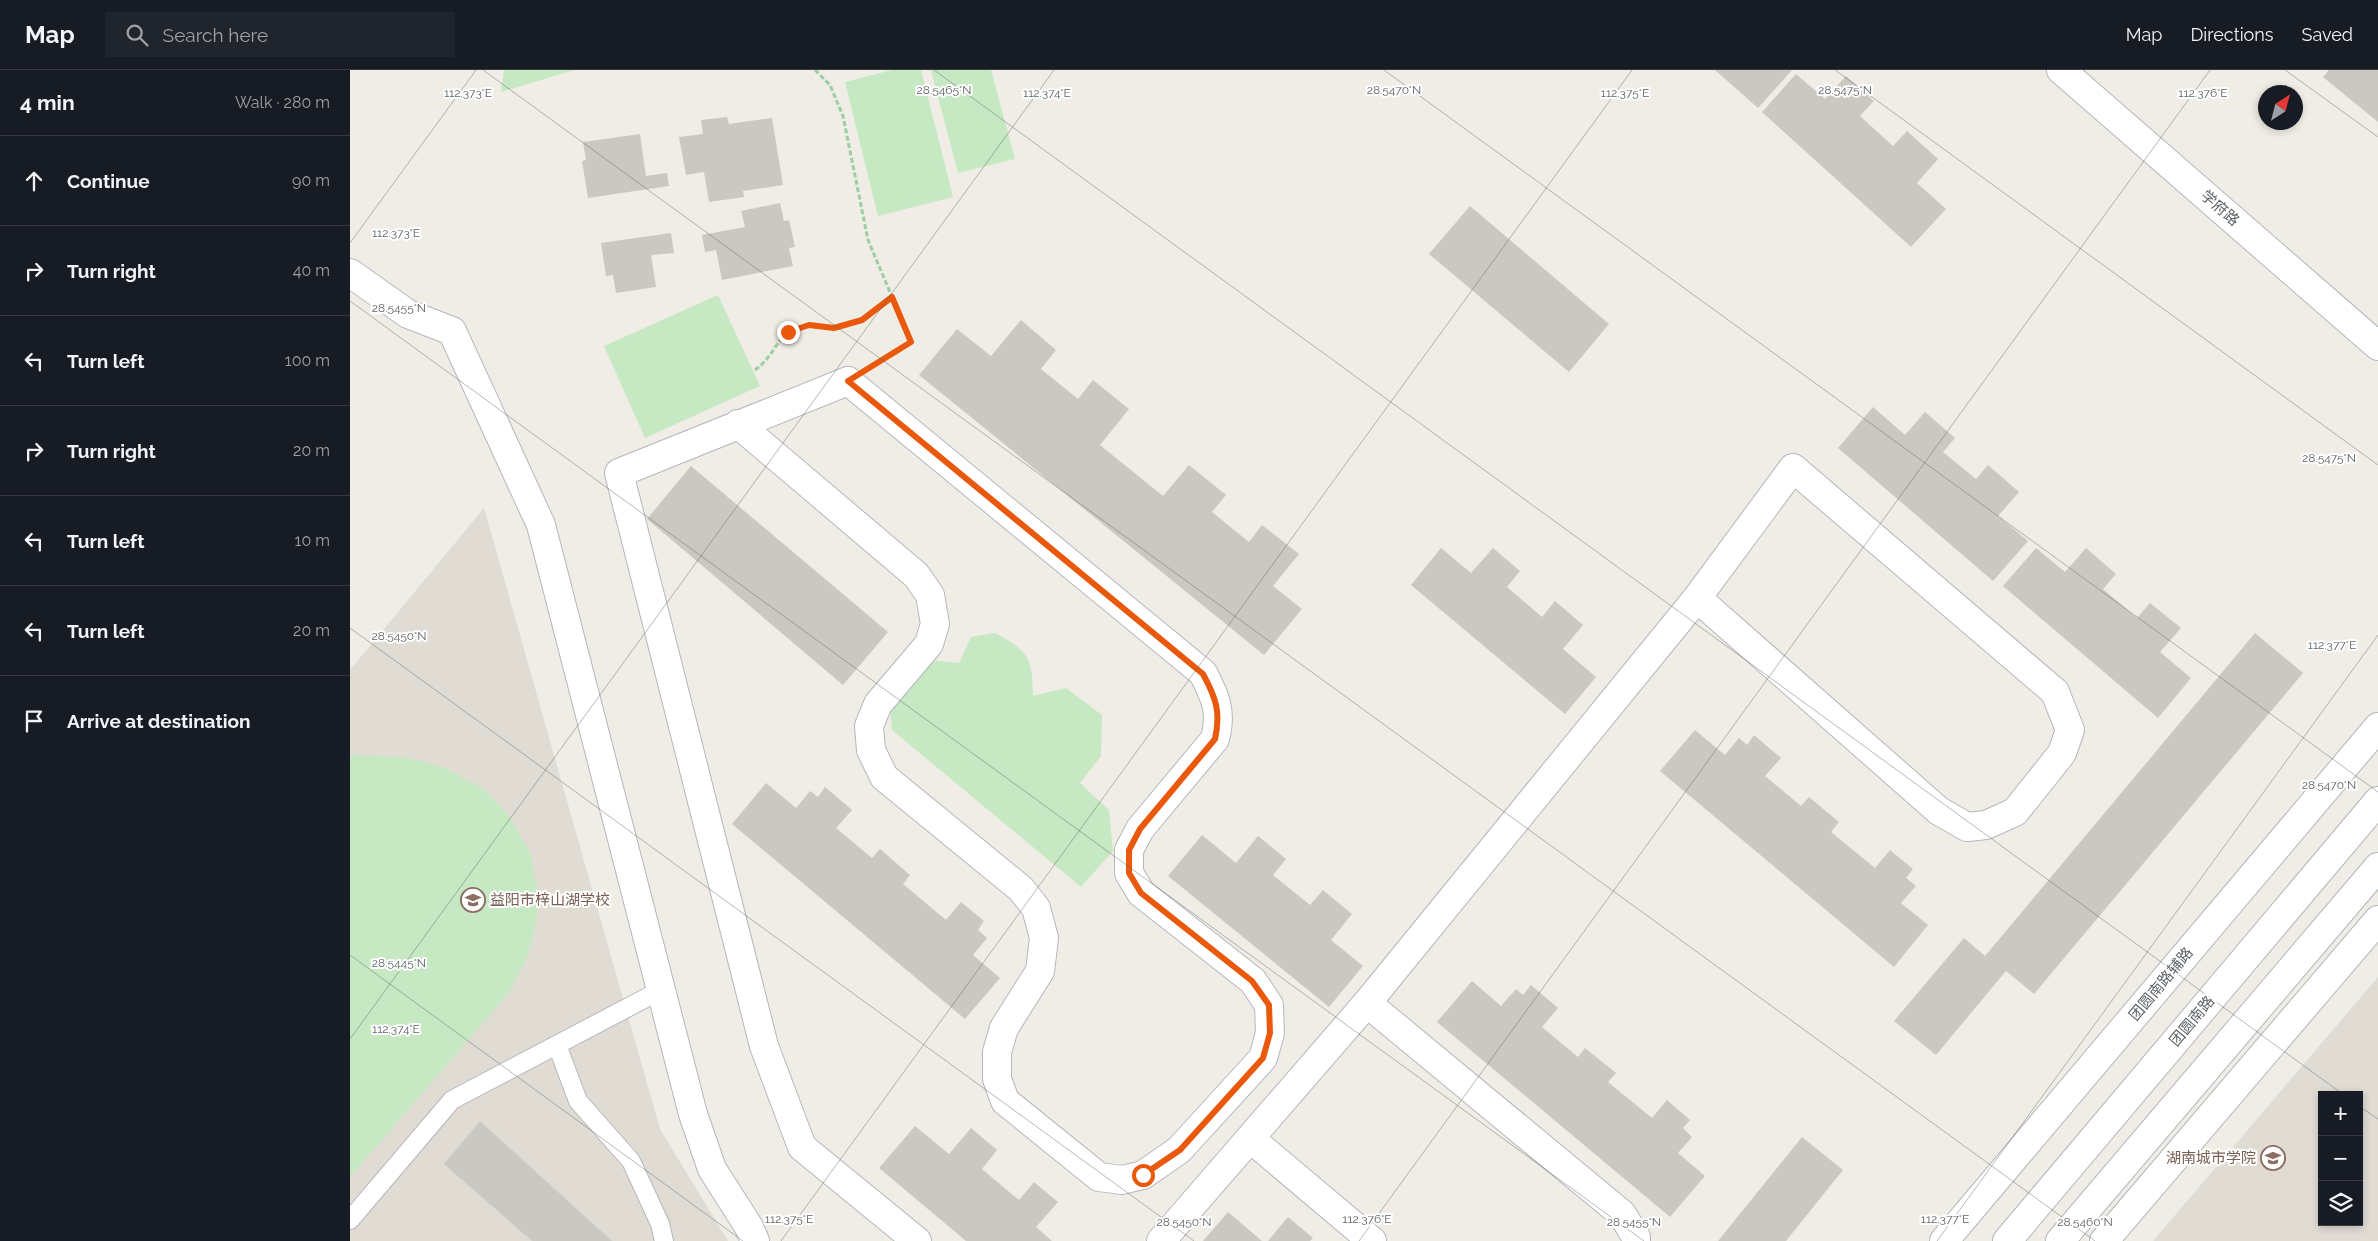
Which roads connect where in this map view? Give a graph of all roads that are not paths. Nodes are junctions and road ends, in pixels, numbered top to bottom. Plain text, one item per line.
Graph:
1 (2061, 70) edge
2 (350, 273) edge
3 (2378, 346) edge
4 (738, 424) junction
5 (1697, 598) junction
6 (2378, 726) edge
7 (2378, 801) edge
8 (2378, 867) edge
9 (2378, 920) edge
10 (661, 990) junction
11 (1367, 1003) junction
12 (557, 1045) junction
13 (1251, 1139) junction
14 (350, 1220) edge
15 (909, 1239) edge
16 (2067, 1239) edge
17 (664, 1241) edge
18 (755, 1241) edge
19 (1161, 1241) edge
20 (1372, 1241) edge
21 (1636, 1241) edge
22 (1944, 1241) edge
23 (2007, 1241) edge
24 (2104, 1241) edge

1 - 3 street, 学府路
2 - 10 street
4 - 4 street
4 - 15 street
5 - 5 street
5 - 11 street
6 - 22 street, 团圆南路辅路
7 - 23 street, 团圆南路
8 - 16 street
9 - 24 street
10 - 12 lane
10 - 18 street
11 - 13 street
11 - 21 street
12 - 14 lane
12 - 17 lane
13 - 19 street
13 - 20 street

